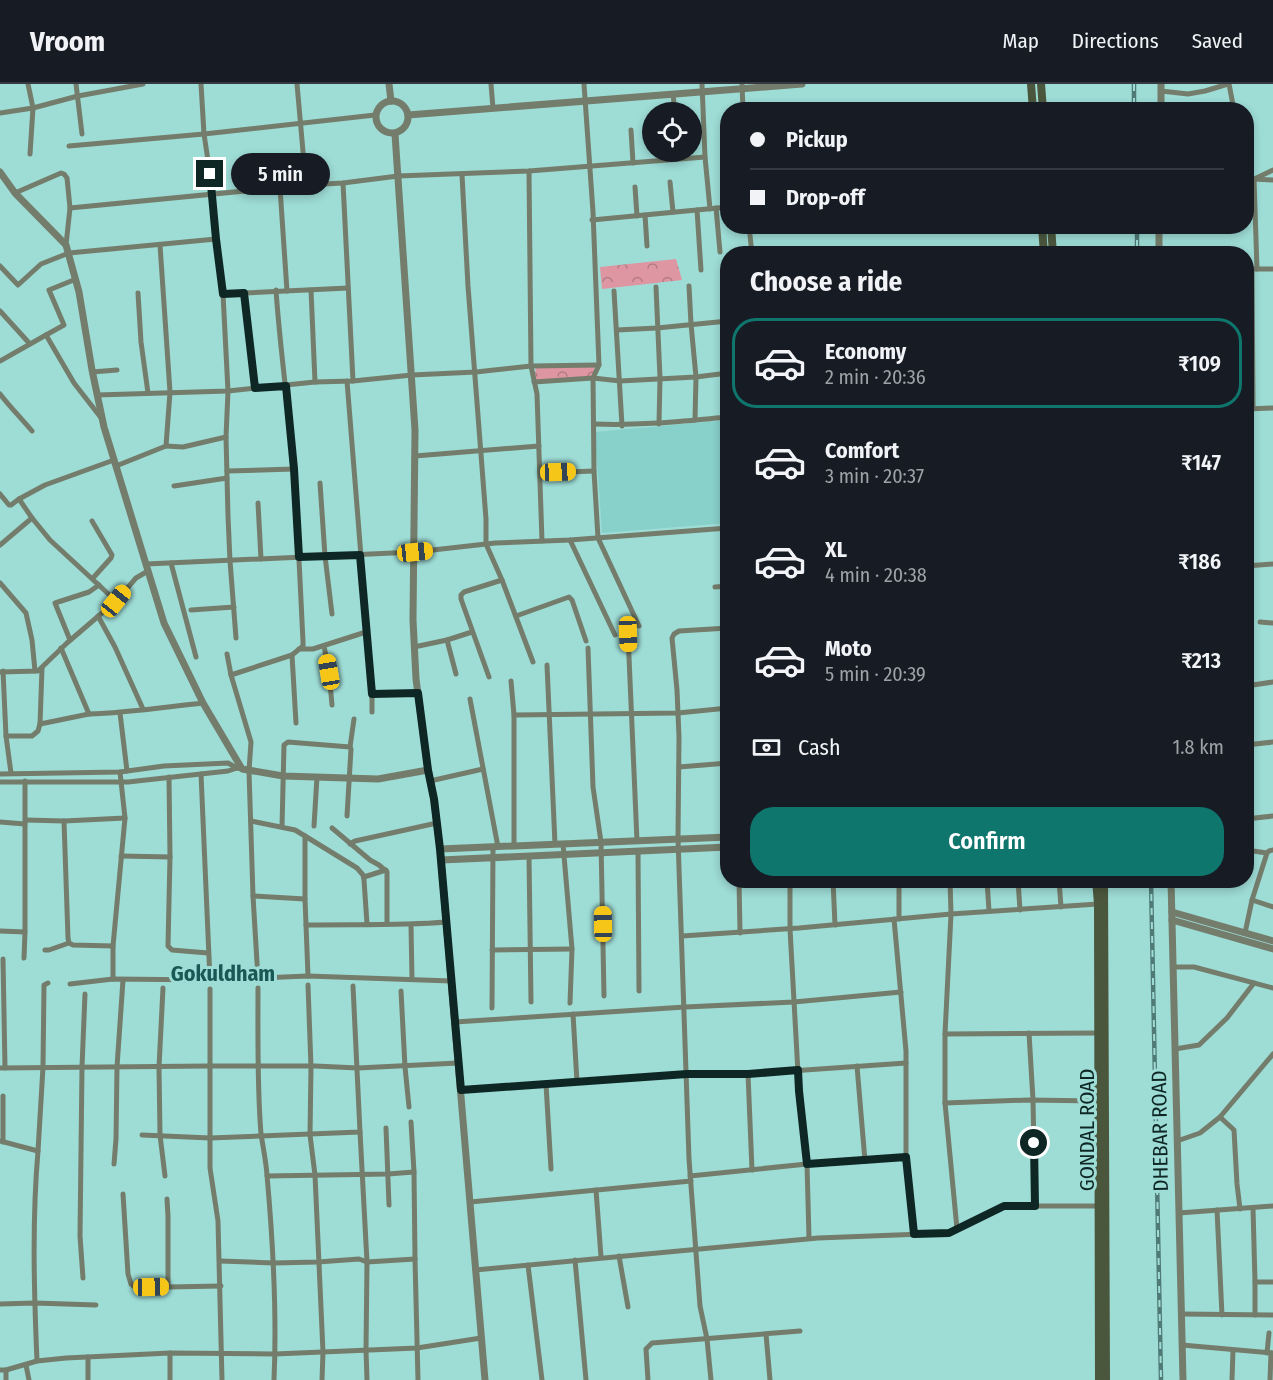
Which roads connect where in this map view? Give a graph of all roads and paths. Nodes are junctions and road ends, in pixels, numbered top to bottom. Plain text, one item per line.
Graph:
1 (28, 84) edge
2 (76, 84) edge
3 (143, 84) edge
4 (201, 84) edge
5 (297, 84) edge
6 (389, 84) edge
7 (490, 84) edge
8 (584, 84) edge
9 (802, 84) edge
10 (1031, 84) edge
11 (1041, 84) edge
12 (1228, 84) edge
13 (130, 86) edge
14 (742, 86) edge
15 (702, 88) edge
16 (1161, 88) edge
17 (673, 94) junction
18 (78, 96) junction
19 (390, 101) junction
20 (586, 101) junction
21 (674, 102) edge
22 (743, 102) edge
23 (1032, 102) edge
24 (1042, 102) edge
25 (1232, 102) edge
26 (33, 108) junction
27 (493, 108) junction
28 (0, 113) edge
29 (375, 115) junction
30 (408, 115) junction
31 (300, 123) junction
32 (631, 130) dead end
33 (82, 134) dead end
34 (204, 134) junction
35 (395, 134) junction
36 (69, 146) dead end
37 (30, 154) dead end
38 (702, 157) edge
39 (705, 157) junction
40 (645, 162) edge
41 (633, 163) junction
42 (590, 166) junction
43 (1273, 170) edge
44 (528, 171) junction
45 (0, 172) edge
46 (462, 175) junction
47 (398, 176) junction
48 (1254, 179) joint
49 (1273, 180) edge
50 (670, 182) dead end
51 (343, 183) junction
52 (306, 185) junction
53 (634, 187) dead end
54 (280, 188) junction
55 (15, 193) junction
56 (213, 194) junction
57 (70, 208) junction
58 (713, 208) junction
59 (720, 208) edge
60 (697, 210) junction
61 (673, 212) junction
62 (645, 215) junction
63 (637, 216) junction
64 (592, 220) junction
65 (216, 239) junction
66 (66, 245) junction
67 (160, 245) junction
68 (647, 246) dead end
69 (720, 252) dead end
70 (69, 254) junction
71 (0, 266) edge
72 (1254, 269) edge
73 (1273, 269) edge
74 (701, 270) dead end
75 (76, 279) junction
76 (689, 286) dead end
77 (656, 287) dead end
78 (348, 288) junction
79 (276, 290) junction
80 (311, 290) junction
81 (286, 291) junction
82 (614, 291) dead end
83 (138, 293) dead end
84 (244, 293) junction
85 (223, 294) junction
86 (0, 311) edge
87 (720, 322) edge
88 (691, 324) junction
89 (657, 328) junction
90 (617, 330) junction
91 (46, 335) junction
92 (30, 344) junction
93 (0, 361) edge
94 (599, 365) junction
95 (531, 366) junction
96 (117, 370) dead end
97 (92, 372) junction
98 (476, 372) junction
99 (720, 374) edge
100 (412, 375) junction
101 (696, 376) junction
102 (593, 378) junction
103 (660, 378) junction
104 (350, 381) junction
105 (620, 381) junction
106 (315, 382) junction
107 (534, 382) junction
108 (286, 386) junction
109 (255, 388) junction
110 (228, 390) junction
111 (171, 392) junction
112 (148, 393) junction
113 (0, 394) edge
114 (97, 395) junction
115 (1273, 408) edge
116 (1254, 409) edge
117 (720, 418) edge
118 (102, 420) junction
119 (695, 420) junction
120 (594, 424) junction
121 (660, 424) junction
122 (622, 426) junction
123 (32, 431) dead end
124 (226, 437) junction
125 (166, 446) junction
126 (539, 446) junction
127 (481, 451) junction
128 (415, 456) junction
129 (115, 463) junction
130 (294, 469) junction
131 (594, 471) junction
132 (540, 473) junction
133 (227, 474) junction
134 (320, 483) dead end
135 (174, 486) dead end
136 (0, 494) edge
137 (19, 499) junction
138 (258, 503) dead end
139 (7, 504) junction
140 (0, 510) edge
141 (32, 518) junction
142 (92, 521) dead end
143 (720, 529) edge
144 (598, 538) junction
145 (570, 540) junction
146 (542, 541) junction
147 (486, 544) junction
148 (0, 545) edge
149 (415, 552) junction
150 (360, 555) junction
151 (325, 556) junction
152 (299, 557) junction
153 (261, 559) junction
154 (230, 561) junction
155 (171, 563) junction
156 (1273, 564) edge
157 (1254, 565) edge
158 (147, 568) junction
159 (93, 578) junction
160 (502, 580) junction
161 (0, 583) edge
162 (99, 585) junction
163 (715, 587) dead end
164 (720, 587) edge
165 (116, 601) junction
166 (234, 607) junction
167 (191, 610) dead end
168 (332, 614) dead end
169 (98, 616) junction
170 (516, 616) junction
171 (1260, 622) dead end
172 (1273, 622) edge
173 (639, 626) dead end
174 (720, 628) edge
175 (366, 632) junction
176 (472, 632) junction
177 (628, 634) dead end
178 (615, 635) dead end
179 (236, 638) dead end
180 (70, 640) junction
181 (447, 640) junction
182 (585, 641) dead end
183 (324, 646) junction
184 (414, 647) junction
185 (62, 648) junction
186 (588, 648) dead end
187 (299, 650) junction
188 (227, 654) dead end
189 (292, 655) junction
190 (196, 657) dead end
191 (533, 662) dead end
192 (548, 664) dead end
193 (42, 668) junction
194 (1, 671) edge
195 (35, 671) junction
196 (456, 674) dead end
197 (231, 675) junction
198 (489, 677) dead end
199 (511, 681) dead end
200 (1273, 682) edge
201 (1254, 685) edge
202 (418, 693) junction
203 (372, 694) junction
204 (470, 699) dead end
205 (202, 703) junction
206 (332, 705) dead end
207 (143, 709) junction
208 (720, 709) edge
209 (372, 712) dead end
210 (678, 712) junction
211 (120, 713) junction
212 (591, 713) junction
213 (630, 713) junction
214 (89, 714) junction
215 (549, 714) junction
216 (514, 715) junction
217 (354, 719) dead end
218 (296, 723) dead end
219 (40, 724) junction
220 (6, 736) junction
221 (1273, 742) edge
222 (1254, 744) edge
223 (350, 747) junction
224 (720, 764) edge
225 (679, 767) junction
226 (483, 769) junction
227 (243, 770) junction
228 (428, 770) junction
229 (128, 771) junction
230 (120, 772) junction
231 (11, 773) junction
232 (0, 774) edge
233 (201, 774) junction
234 (283, 776) junction
235 (169, 777) junction
236 (317, 777) junction
237 (350, 778) junction
238 (430, 781) junction
239 (0, 782) edge
240 (25, 782) junction
241 (122, 782) junction
242 (347, 816) dead end
243 (1273, 816) edge
244 (125, 818) junction
245 (1254, 818) edge
246 (64, 821) junction
247 (251, 821) junction
248 (0, 822) edge
249 (25, 822) junction
250 (436, 822) junction
251 (314, 826) dead end
252 (282, 827) junction
253 (332, 828) dead end
254 (305, 836) junction
255 (720, 837) edge
256 (678, 839) junction
257 (637, 841) junction
258 (601, 842) junction
259 (350, 844) junction
260 (559, 844) junction
261 (514, 846) junction
262 (495, 847) junction
263 (720, 848) edge
264 (440, 849) junction
265 (679, 850) junction
266 (638, 851) junction
267 (1254, 851) edge
268 (601, 852) junction
269 (1270, 852) edge
270 (564, 854) junction
271 (122, 856) junction
272 (529, 856) junction
273 (170, 857) junction
274 (493, 858) junction
275 (441, 860) junction
276 (386, 870) junction
277 (364, 877) junction
278 (739, 888) edge
279 (790, 888) edge
280 (833, 888) edge
281 (898, 888) edge
282 (950, 888) edge
283 (988, 888) edge
284 (1019, 888) edge
285 (1060, 888) edge
286 (1097, 888) edge
287 (1104, 888) edge
288 (1171, 888) edge
289 (253, 896) junction
290 (305, 898) junction
291 (1252, 900) junction
292 (1098, 904) junction
293 (1061, 907) junction
294 (1273, 907) edge
295 (1020, 910) junction
296 (989, 912) junction
297 (951, 914) junction
298 (1172, 916) junction
299 (896, 919) junction
300 (446, 922) junction
301 (367, 924) junction
302 (387, 924) junction
303 (411, 925) junction
304 (835, 925) junction
305 (306, 926) junction
306 (790, 929) junction
307 (0, 931) edge
308 (25, 932) junction
309 (740, 933) junction
310 (1245, 933) junction
311 (682, 936) junction
312 (1273, 941) edge
313 (69, 943) junction
314 (113, 946) junction
315 (531, 949) junction
316 (1273, 949) edge
317 (45, 950) dead end
318 (492, 950) junction
319 (572, 950) junction
320 (208, 953) junction
321 (24, 958) dead end
322 (3, 959) dead end
323 (1173, 967) junction
324 (308, 976) junction
325 (113, 979) junction
326 (258, 979) junction
327 (412, 979) junction
328 (123, 980) junction
329 (210, 980) junction
330 (451, 981) junction
331 (48, 983) dead end
332 (1254, 983) junction
333 (70, 984) dead end
334 (308, 985) dead end
335 (353, 986) dead end
336 (163, 988) dead end
337 (258, 988) dead end
338 (1273, 988) edge
339 (210, 989) dead end
340 (400, 991) dead end
341 (639, 991) dead end
342 (901, 992) junction
343 (85, 993) dead end
344 (604, 996) dead end
345 (531, 1002) dead end
346 (794, 1002) junction
347 (570, 1003) dead end
348 (685, 1007) junction
349 (492, 1008) dead end
350 (573, 1014) junction
351 (455, 1022) junction
352 (1029, 1033) junction
353 (1099, 1033) junction
354 (945, 1034) junction
355 (1175, 1049) junction
356 (1273, 1054) edge
357 (459, 1063) junction
358 (906, 1063) junction
359 (209, 1066) junction
360 (258, 1066) junction
361 (857, 1066) junction
362 (44, 1067) junction
363 (82, 1067) junction
364 (117, 1067) junction
365 (159, 1067) junction
366 (312, 1067) junction
367 (405, 1067) junction
368 (3, 1068) edge
369 (358, 1068) junction
370 (798, 1070) junction
371 (687, 1074) junction
372 (748, 1074) junction
373 (577, 1082) junction
374 (546, 1084) junction
375 (461, 1090) junction
376 (3, 1096) dead end
377 (1033, 1100) junction
378 (1098, 1101) junction
379 (945, 1103) junction
380 (409, 1107) dead end
381 (2, 1114) edge
382 (1220, 1117) junction
383 (411, 1122) dead end
384 (386, 1128) dead end
385 (360, 1132) junction
386 (142, 1135) dead end
387 (160, 1135) junction
388 (261, 1135) junction
389 (310, 1135) junction
390 (210, 1138) junction
391 (2, 1141) edge
392 (1177, 1141) junction
393 (38, 1150) junction
394 (906, 1157) junction
395 (865, 1161) junction
396 (114, 1164) dead end
397 (807, 1164) junction
398 (551, 1169) dead end
399 (752, 1170) junction
400 (414, 1172) junction
401 (362, 1174) junction
402 (388, 1174) junction
403 (165, 1176) dead end
404 (267, 1176) junction
405 (315, 1176) junction
406 (691, 1179) junction
407 (596, 1190) junction
408 (123, 1194) dead end
409 (167, 1199) dead end
410 (470, 1202) junction
411 (389, 1205) dead end
412 (1035, 1206) junction
413 (1099, 1206) junction
414 (1273, 1206) edge
415 (1253, 1208) junction
416 (1240, 1209) junction
417 (1217, 1210) junction
418 (1179, 1213) junction
419 (957, 1228) junction
420 (914, 1234) junction
421 (808, 1238) junction
422 (696, 1248) junction
423 (619, 1256) junction
424 (601, 1257) junction
425 (415, 1259) junction
426 (574, 1260) junction
427 (220, 1261) junction
428 (318, 1262) junction
429 (367, 1262) junction
430 (273, 1263) junction
431 (528, 1265) junction
432 (475, 1270) junction
433 (83, 1278) dead end
434 (1255, 1282) junction
435 (1273, 1282) edge
436 (221, 1286) junction
437 (168, 1287) junction
438 (35, 1303) junction
439 (0, 1304) edge
440 (96, 1305) dead end
441 (628, 1307) dead end
442 (1181, 1314) junction
443 (1222, 1315) junction
444 (1255, 1315) junction
445 (1273, 1315) edge
446 (800, 1331) dead end
447 (1269, 1333) dead end
448 (766, 1334) junction
449 (481, 1338) junction
450 (707, 1339) junction
451 (1182, 1345) junction
452 (417, 1348) junction
453 (366, 1350) junction
454 (1233, 1350) junction
455 (323, 1352) junction
456 (170, 1353) junction
457 (220, 1353) junction
458 (1270, 1353) edge
459 (275, 1354) junction
460 (88, 1357) junction
461 (37, 1361) junction
462 (26, 1365) junction
463 (3, 1370) edge
464 (6, 1380) edge
465 (29, 1380) edge
466 (88, 1380) edge
467 (170, 1380) edge
468 (222, 1380) edge
469 (274, 1380) edge
470 (322, 1380) edge
471 (367, 1380) edge
472 (418, 1380) edge
473 (485, 1380) edge
474 (542, 1380) edge
475 (586, 1380) edge
476 (648, 1380) edge
477 (711, 1380) edge
478 (770, 1380) edge
479 (1099, 1380) edge
480 (1106, 1380) edge
481 (1183, 1380) edge
482 (1232, 1380) edge
483 (1270, 1380) edge

1 - 26 street
2 - 18 street
3 - 13 street
4 - 34 street
5 - 31 street
6 - 19 street
7 - 27 street
8 - 20 street
9 - 14 street
10 - 23 main road
11 - 24 main road
12 - 16 street
12 - 25 street
13 - 18 street
14 - 15 street
14 - 22 street
15 - 17 street
15 - 39 street
17 - 20 street
17 - 21 street
18 - 26 street
18 - 33 street
19 - 29 street
19 - 30 street
20 - 27 street
20 - 42 street
26 - 28 street
26 - 37 street
27 - 30 street
29 - 31 street
29 - 35 street
30 - 35 street
31 - 34 street
31 - 52 street
32 - 41 street
34 - 36 street
34 - 56 street
35 - 47 street
38 - 39 street
39 - 58 street
40 - 41 street
41 - 42 street
42 - 44 street
42 - 64 street
43 - 48 street
44 - 46 street
44 - 95 street
45 - 55 street
46 - 47 street
46 - 98 street
47 - 51 street
47 - 100 street
48 - 49 street
50 - 61 street
51 - 52 street
51 - 78 street
52 - 54 street
53 - 63 street
54 - 56 street
54 - 81 street
55 - 57 street
55 - 66 street
56 - 57 street
56 - 65 street
57 - 66 street
58 - 59 street
58 - 60 street
58 - 69 street
60 - 61 street
60 - 74 street
61 - 62 street
62 - 63 street
62 - 68 street
63 - 64 street
64 - 94 street
65 - 67 street
65 - 85 street
66 - 70 street
67 - 70 street
67 - 111 street
70 - 71 street
70 - 75 street
72 - 73 street
75 - 91 street
75 - 97 street
76 - 88 street
77 - 89 street
78 - 80 street
78 - 104 street
79 - 81 street
79 - 84 street
79 - 108 street
80 - 81 street
80 - 106 street
82 - 90 street
83 - 112 street
84 - 85 street
84 - 109 street
85 - 110 street
86 - 92 street
87 - 88 street
88 - 89 street
88 - 101 street
89 - 90 street
89 - 103 street
90 - 105 street
91 - 92 street
91 - 118 street
92 - 93 street
94 - 95 street
94 - 102 street
95 - 98 street
95 - 107 street
96 - 97 street
97 - 114 street
98 - 100 street
98 - 127 street
99 - 101 street
100 - 104 street
100 - 128 street
101 - 103 street
101 - 119 street
102 - 105 street
102 - 107 street
102 - 120 street
103 - 105 street
103 - 121 street
104 - 106 street
104 - 150 street
105 - 122 street
106 - 108 street
107 - 126 street
108 - 109 street
108 - 130 street
109 - 110 street
110 - 111 street
110 - 124 street
111 - 112 street
111 - 125 street
112 - 114 street
113 - 123 street
114 - 118 street
115 - 116 street
117 - 119 street
118 - 129 street
119 - 121 street
120 - 122 street
120 - 131 street
121 - 122 street
124 - 125 street
124 - 133 street
125 - 129 street
126 - 127 street
126 - 132 street
127 - 128 street
127 - 147 street
128 - 149 street
129 - 137 street
129 - 158 street
130 - 133 street
130 - 152 street
131 - 132 street
131 - 144 street
132 - 146 street
133 - 135 street
133 - 154 street
134 - 151 street
136 - 139 street
137 - 139 street
137 - 141 street
138 - 153 street
139 - 140 street
141 - 148 street
141 - 159 street
142 - 159 street
143 - 144 street
144 - 145 street
144 - 173 street
145 - 146 street
145 - 178 street
146 - 147 street
147 - 149 street
147 - 160 street
149 - 150 street
149 - 184 street
150 - 151 street
150 - 175 street
151 - 152 street
151 - 168 street
152 - 153 street
152 - 187 street
153 - 154 street
154 - 155 street
154 - 166 street
155 - 158 street
155 - 190 street
156 - 157 street
158 - 165 street
158 - 205 street
159 - 162 street
160 - 170 street
160 - 176 street
161 - 195 street
162 - 165 street
162 - 180 street
163 - 164 street
165 - 169 street
166 - 167 street
166 - 179 street
169 - 180 street
169 - 207 street
170 - 182 street
170 - 191 street
171 - 172 street
174 - 210 street
175 - 183 street
175 - 203 street
176 - 181 street
176 - 198 street
177 - 213 street
180 - 185 street
181 - 184 street
181 - 196 street
183 - 187 street
183 - 206 street
184 - 202 street
185 - 193 street
185 - 214 street
186 - 212 street
187 - 189 street
188 - 197 street
189 - 197 street
189 - 218 street
192 - 215 street
193 - 195 street
193 - 219 street
194 - 195 street
194 - 220 street
197 - 227 street
199 - 216 street
200 - 201 street
202 - 203 street
202 - 228 street
203 - 209 street
204 - 226 street
205 - 207 street
205 - 227 street
207 - 211 street
208 - 210 street
210 - 213 street
210 - 225 street
211 - 214 street
211 - 229 street
212 - 213 street
212 - 215 street
212 - 258 street
213 - 257 street
214 - 219 street
215 - 216 street
215 - 260 street
216 - 261 street
217 - 223 street
219 - 220 street
220 - 231 street
221 - 222 street
223 - 234 street
223 - 237 street
224 - 225 street
225 - 256 street
226 - 238 street
226 - 262 street
227 - 229 street
227 - 233 street
227 - 234 street
227 - 247 street
228 - 237 street
228 - 238 street
229 - 230 street
230 - 231 street
230 - 241 street
231 - 232 street
233 - 235 street
233 - 320 street
234 - 236 street
234 - 252 street
235 - 241 street
235 - 273 street
236 - 237 street
236 - 251 street
237 - 242 street
238 - 250 street
239 - 240 street
240 - 241 street
240 - 249 street
241 - 244 street
243 - 245 street
244 - 246 street
244 - 271 street
246 - 249 street
246 - 313 street
247 - 252 street
247 - 289 street
248 - 249 street
249 - 308 street
250 - 259 street
250 - 264 street
252 - 254 street
253 - 259 street
254 - 277 street
254 - 290 street
255 - 256 street
256 - 257 street
256 - 265 street
257 - 258 street
258 - 260 street
258 - 268 street
259 - 276 street
260 - 261 street
260 - 270 street
261 - 262 street
262 - 264 street
262 - 274 street
263 - 265 street
264 - 275 street
265 - 266 street
265 - 311 street
266 - 268 street
266 - 341 street
267 - 269 street
268 - 270 street
268 - 344 street
269 - 291 street
270 - 272 street
270 - 319 street
271 - 273 street
271 - 314 street
272 - 274 street
272 - 315 street
273 - 320 street
274 - 275 street
274 - 318 street
275 - 300 street
276 - 277 street
276 - 302 street
277 - 301 street
278 - 309 street
279 - 306 street
280 - 304 street
281 - 299 street
282 - 297 street
283 - 296 street
284 - 295 street
285 - 293 street
286 - 292 main road, GONDAL ROAD
287 - 480 main road, GONDAL ROAD
288 - 298 street, DHEBAR ROAD
289 - 290 street
289 - 326 street
290 - 305 street
291 - 294 street
291 - 310 street
292 - 293 street
292 - 353 main road, GONDAL ROAD
293 - 295 street
295 - 296 street
296 - 297 street
297 - 299 street
297 - 354 street
298 - 310 street
298 - 316 street
298 - 323 street, DHEBAR ROAD
299 - 304 street
299 - 342 street
300 - 303 street
300 - 330 street
301 - 302 street
301 - 305 street
302 - 303 street
303 - 327 street
304 - 306 street
305 - 324 street
306 - 309 street
306 - 346 street
307 - 308 street
308 - 321 street
309 - 311 street
310 - 312 street
311 - 348 street
313 - 314 street
313 - 317 street
314 - 325 street
315 - 318 street
315 - 319 street
315 - 345 street
318 - 349 street
319 - 347 street
320 - 329 street
322 - 368 street
323 - 332 street
323 - 355 street, DHEBAR ROAD
324 - 326 street
324 - 327 street
325 - 328 street
325 - 333 street
326 - 329 street
327 - 330 street
328 - 329 street
328 - 364 street
330 - 351 street
331 - 362 street
332 - 338 street
332 - 355 street
334 - 366 street
335 - 369 street
336 - 365 street
337 - 360 street
339 - 359 street
340 - 367 street
342 - 346 street
342 - 358 street
343 - 363 street
346 - 348 street
346 - 370 street
348 - 350 street
348 - 371 street
350 - 351 street
350 - 373 street
351 - 357 street
352 - 353 street
352 - 354 street
352 - 377 street
353 - 378 main road, GONDAL ROAD
354 - 379 street
355 - 392 street, DHEBAR ROAD
356 - 382 street
357 - 367 street
357 - 375 street
358 - 361 street
358 - 394 street
359 - 360 street
359 - 365 street
359 - 390 street
360 - 366 street
360 - 388 street
361 - 370 street
361 - 395 street
362 - 363 street
362 - 368 street
362 - 393 street
363 - 364 street
363 - 433 street
364 - 365 street
364 - 396 street
365 - 387 street
366 - 369 street
366 - 389 street
367 - 369 street
367 - 380 street
369 - 385 street
370 - 372 street
370 - 397 street
371 - 372 street
371 - 373 street
371 - 406 street
372 - 399 street
373 - 374 street
374 - 375 street
374 - 398 street
375 - 410 street
376 - 381 street
377 - 378 street
377 - 379 street
377 - 412 street
378 - 413 main road, GONDAL ROAD
379 - 419 street
381 - 391 street
382 - 392 street
382 - 416 street
383 - 400 street
384 - 402 street
385 - 389 street
385 - 401 street
386 - 387 street
387 - 390 street
387 - 403 street
388 - 389 street
388 - 390 street
388 - 404 street
389 - 405 street
390 - 427 street
391 - 393 street
392 - 418 street, DHEBAR ROAD
393 - 438 street
394 - 395 street
394 - 420 street
395 - 397 street
397 - 399 street
397 - 421 street
399 - 406 street
400 - 402 street
400 - 425 street
401 - 402 street
401 - 405 street
401 - 429 street
402 - 411 street
404 - 405 street
404 - 430 street
405 - 428 street
406 - 407 street
406 - 422 street
407 - 410 street
407 - 424 street
408 - 437 street
409 - 437 street
410 - 432 street
412 - 413 street
412 - 419 street
413 - 479 main road, GONDAL ROAD
414 - 415 street
415 - 416 street
415 - 434 street
416 - 417 street
417 - 418 street
417 - 443 street
418 - 442 street, DHEBAR ROAD
419 - 420 street
420 - 421 street
421 - 422 street
422 - 423 street
422 - 450 street
423 - 424 street
423 - 441 street
424 - 426 street
425 - 429 street
425 - 452 street
426 - 431 street
426 - 475 street
427 - 430 street
427 - 436 street
428 - 429 street
428 - 430 street
428 - 455 street
429 - 453 street
430 - 459 street
431 - 432 street
431 - 474 street
432 - 449 street
434 - 435 street
434 - 444 street
436 - 437 street
436 - 457 street
438 - 439 street
438 - 440 street
438 - 461 street
442 - 443 street
442 - 451 street, DHEBAR ROAD
443 - 444 street
444 - 445 street
446 - 448 street
447 - 458 street
448 - 450 street
448 - 478 street
449 - 452 street
449 - 473 street
450 - 476 street
450 - 477 street
451 - 454 street
451 - 481 street, DHEBAR ROAD
452 - 453 street
452 - 472 street
453 - 455 street
453 - 471 street
454 - 458 street
454 - 482 street
455 - 459 street
455 - 470 street
456 - 457 street
456 - 460 street
456 - 467 street
457 - 459 street
457 - 468 street
458 - 483 street
459 - 469 street
460 - 461 street
460 - 466 street
461 - 462 street
462 - 463 street
462 - 465 street
463 - 464 street

